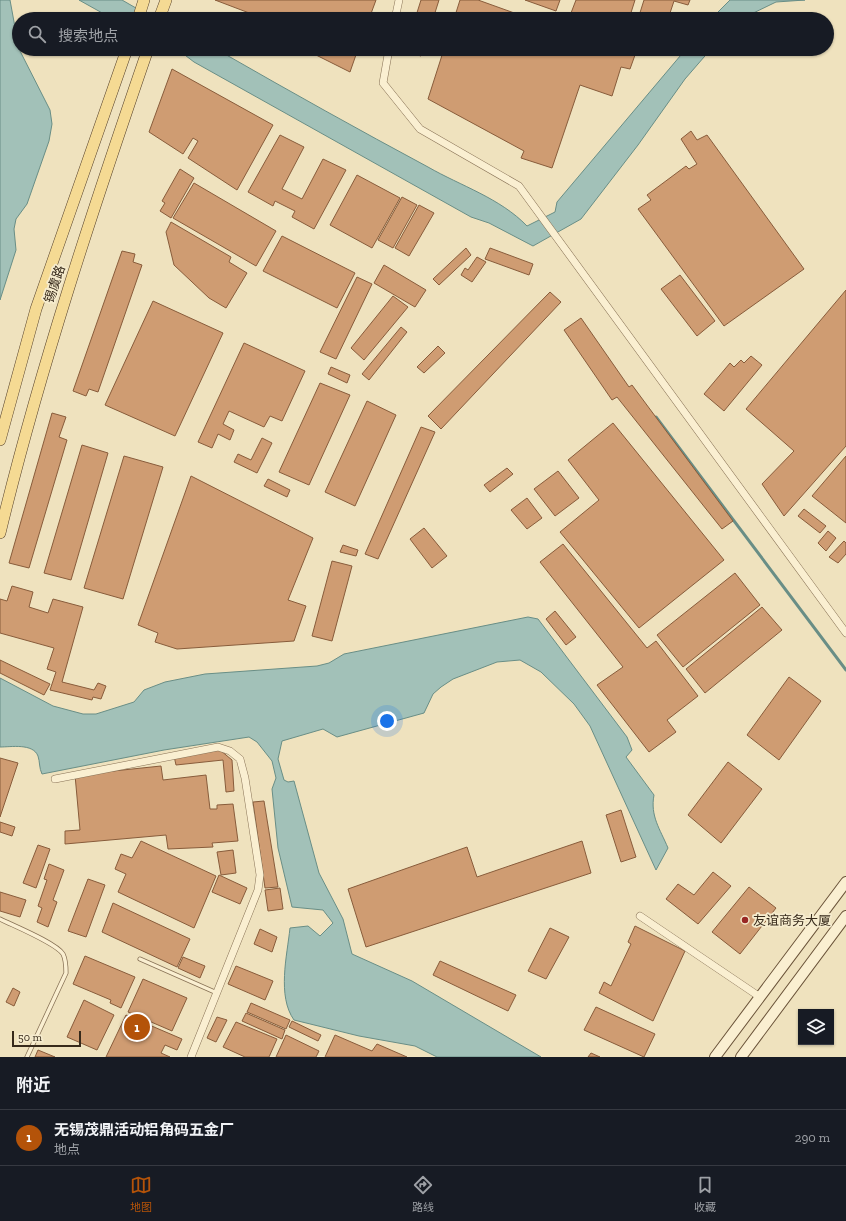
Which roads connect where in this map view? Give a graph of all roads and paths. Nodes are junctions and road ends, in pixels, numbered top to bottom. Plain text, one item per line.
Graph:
1 (144, 0) edge
2 (166, 0) edge
3 (399, 0) edge
4 (140, 12) edge
5 (162, 12) edge
6 (396, 12) edge
7 (125, 56) edge
8 (146, 56) edge
9 (388, 56) edge
10 (0, 440) edge
11 (0, 533) edge
12 (846, 633) edge
13 (55, 779) dead end
14 (846, 882) edge
15 (640, 916) dead end
16 (846, 916) edge
17 (0, 919) edge
18 (140, 959) dead end
19 (217, 993) junction
20 (760, 997) junction
21 (27, 1057) edge
22 (191, 1057) edge
23 (715, 1057) edge
24 (741, 1057) edge

1 - 4 main road
2 - 5 main road
3 - 6 street
7 - 10 main road, 锡虞路
8 - 11 main road, 锡虞路
9 - 12 street
13 - 19 street
14 - 20 main road
15 - 20 street
16 - 24 main road
17 - 21 lane
18 - 19 lane
19 - 22 street
20 - 23 main road

